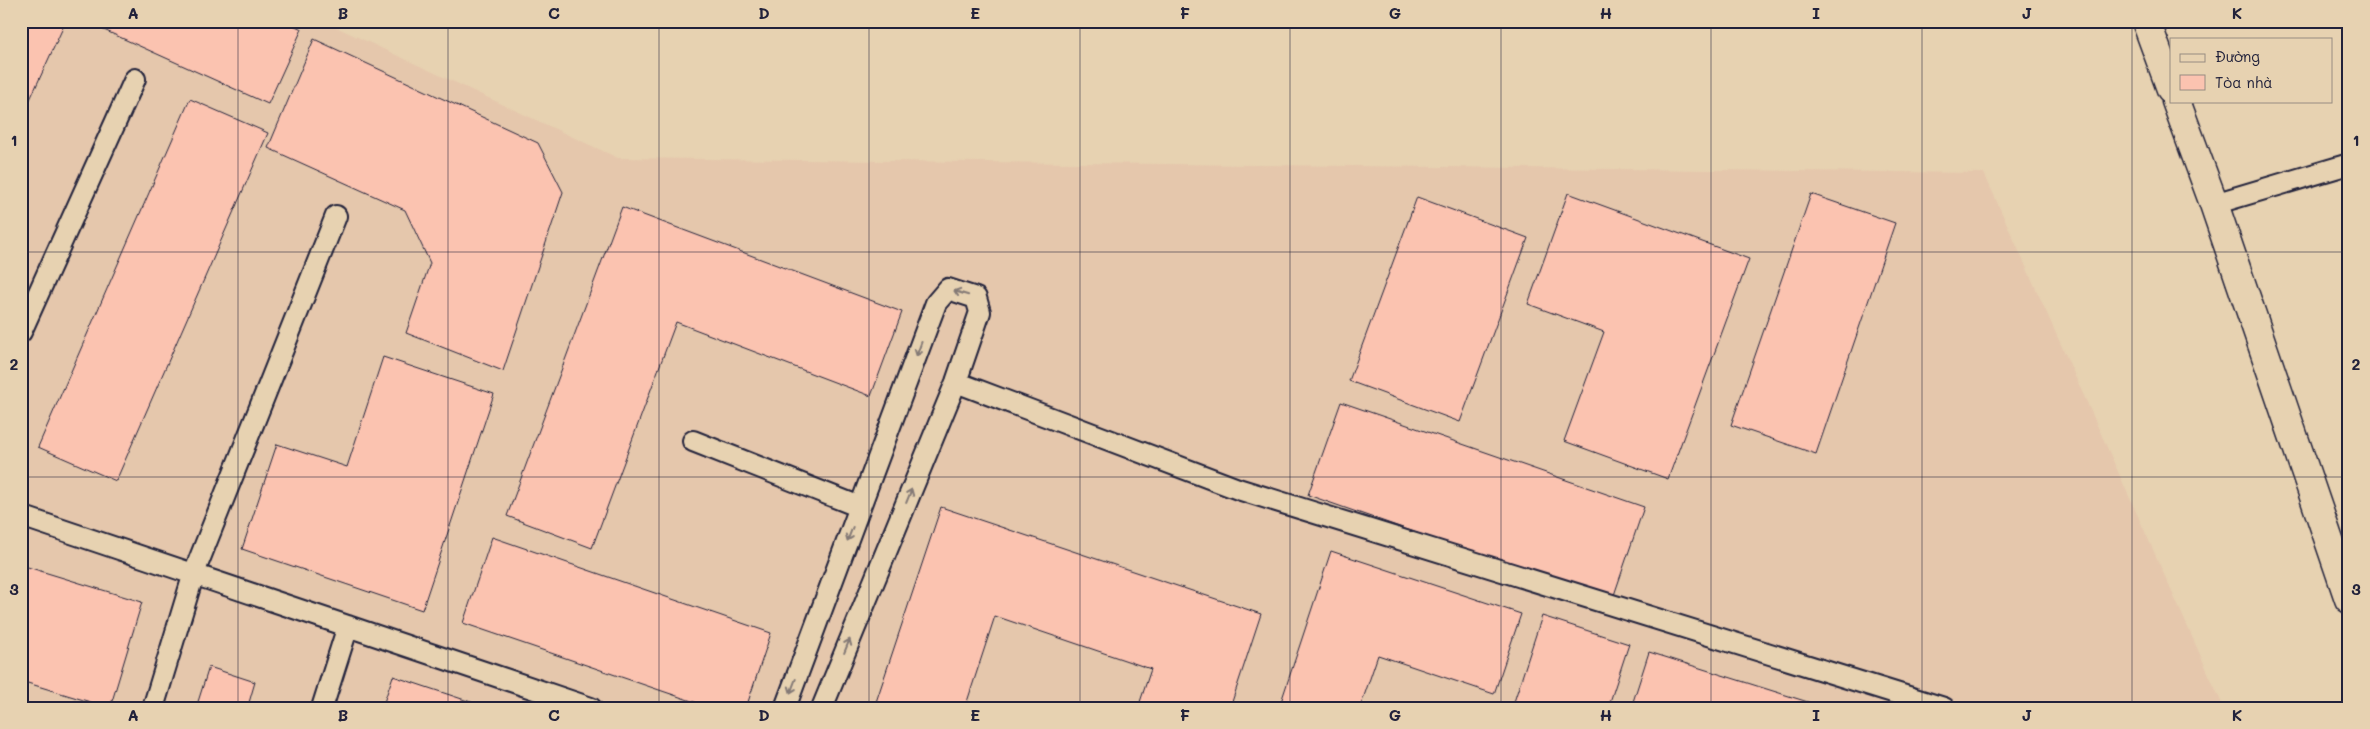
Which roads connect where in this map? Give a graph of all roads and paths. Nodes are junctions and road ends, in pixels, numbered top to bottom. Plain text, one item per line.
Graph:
1 (2146, 21) edge
2 (135, 79) dead end
3 (2170, 86) edge
4 (2176, 102) edge
5 (2349, 164) edge
6 (2214, 204) junction
7 (336, 216) dead end
8 (21, 332) edge
9 (956, 382) junction
10 (693, 441) dead end
11 (860, 507) junction
12 (21, 516) edge
13 (194, 573) junction
14 (2349, 599) edge
15 (348, 626) junction
16 (152, 708) edge
17 (322, 708) edge
18 (591, 708) edge
19 (785, 708) edge
20 (822, 708) edge
21 (1944, 708) edge

1 - 3 street
2 - 8 lane
4 - 6 street
5 - 6 lane
6 - 14 street
7 - 13 lane
9 -> 11 lane
20 -> 9 lane
9 - 21 lane
10 - 11 lane
11 -> 19 lane
12 - 13 lane
13 - 15 lane
13 - 16 lane
15 - 17 lane
15 - 18 lane

